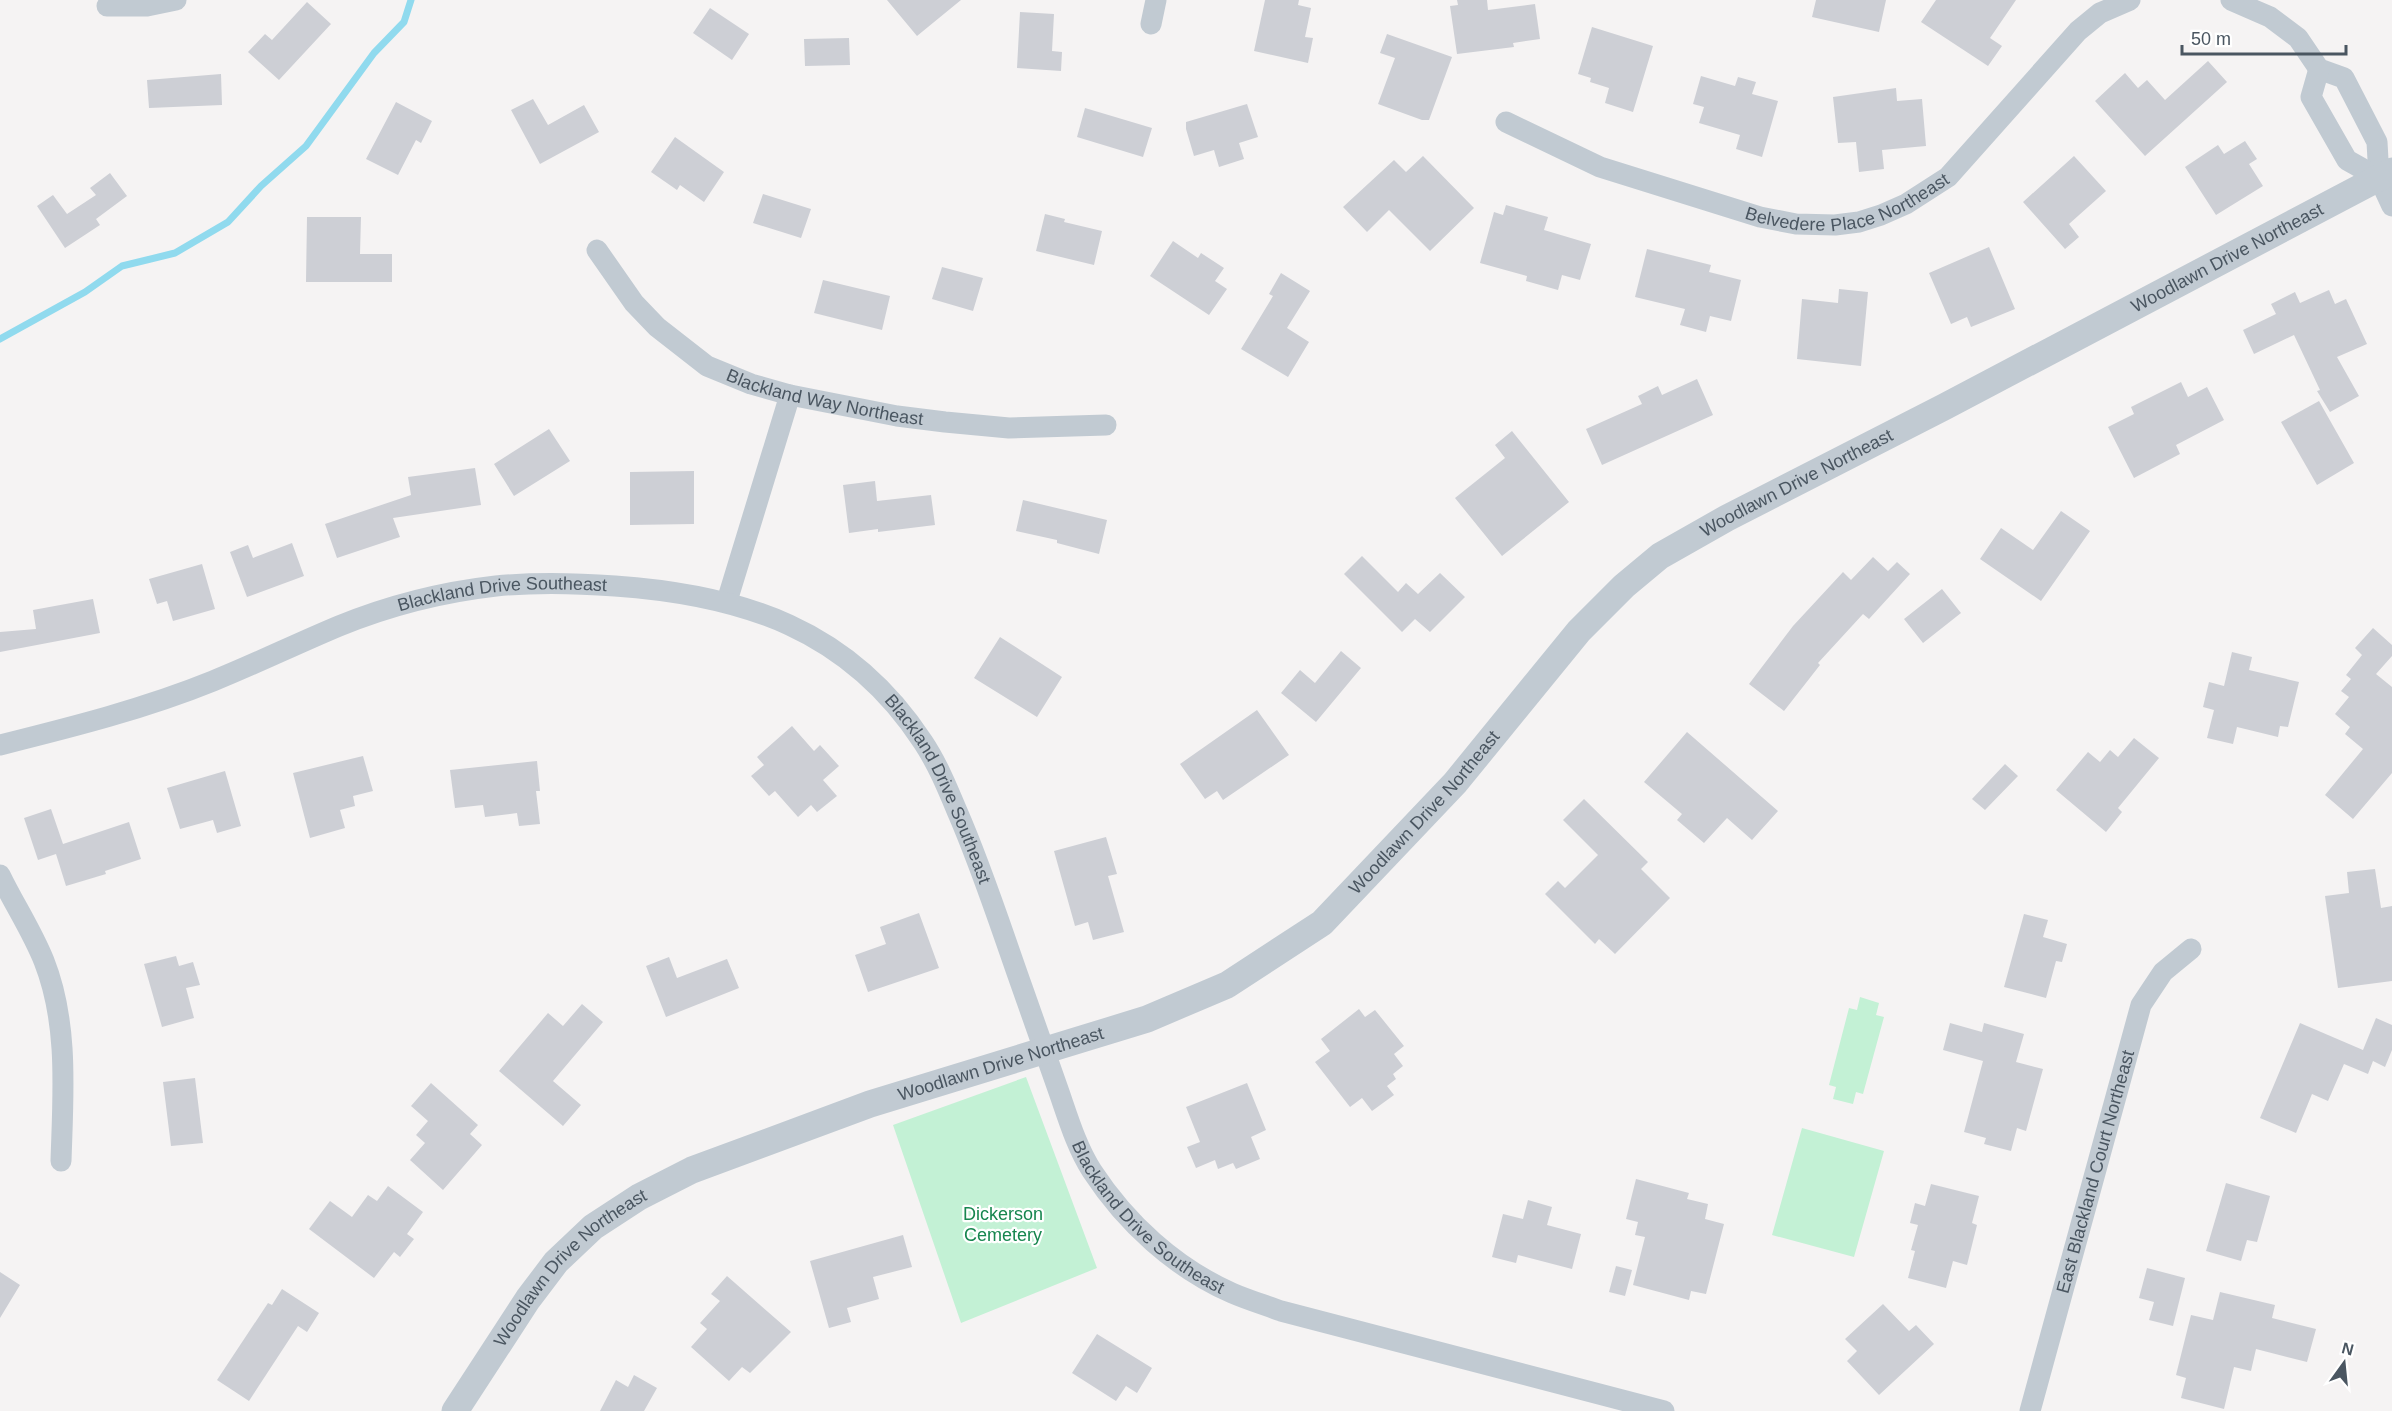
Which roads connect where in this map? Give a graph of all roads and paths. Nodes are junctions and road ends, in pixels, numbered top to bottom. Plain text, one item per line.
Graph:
1 (176, 0) edge
2 (1156, 0) edge
3 (2130, 0) edge
4 (2232, 0) edge
5 (107, 6) dead end
6 (2097, 6) edge
7 (1151, 24) dead end
8 (2319, 69) junction
9 (1506, 122) dead end
10 (2385, 175) edge
11 (2392, 206) edge
12 (597, 250) dead end
13 (790, 395) junction
14 (1106, 425) dead end
15 (727, 601) junction
16 (0, 745) edge
17 (0, 876) edge
18 (2191, 949) dead end
19 (1044, 1051) junction
20 (61, 1161) dead end
21 (455, 1411) edge
22 (1664, 1411) edge
23 (2030, 1411) edge

1 - 5 street
2 - 7 street
3 - 6 street, Belvedere Place Northeast
4 - 8 street
6 - 9 street, Belvedere Place Northeast
8 - 10 street
8 - 10 street
10 - 11 street
10 - 19 street, Woodlawn Drive Northeast
12 - 13 street, Blackland Way Northeast
13 - 14 street, Blackland Way Northeast
13 - 15 street
15 - 16 street, Blackland Drive Southeast
15 - 19 street, Blackland Drive Southeast
17 - 20 street
18 - 23 street, East Blackland Court Northeast
19 - 21 street, Woodlawn Drive Northeast
19 - 22 street, Blackland Drive Southeast

